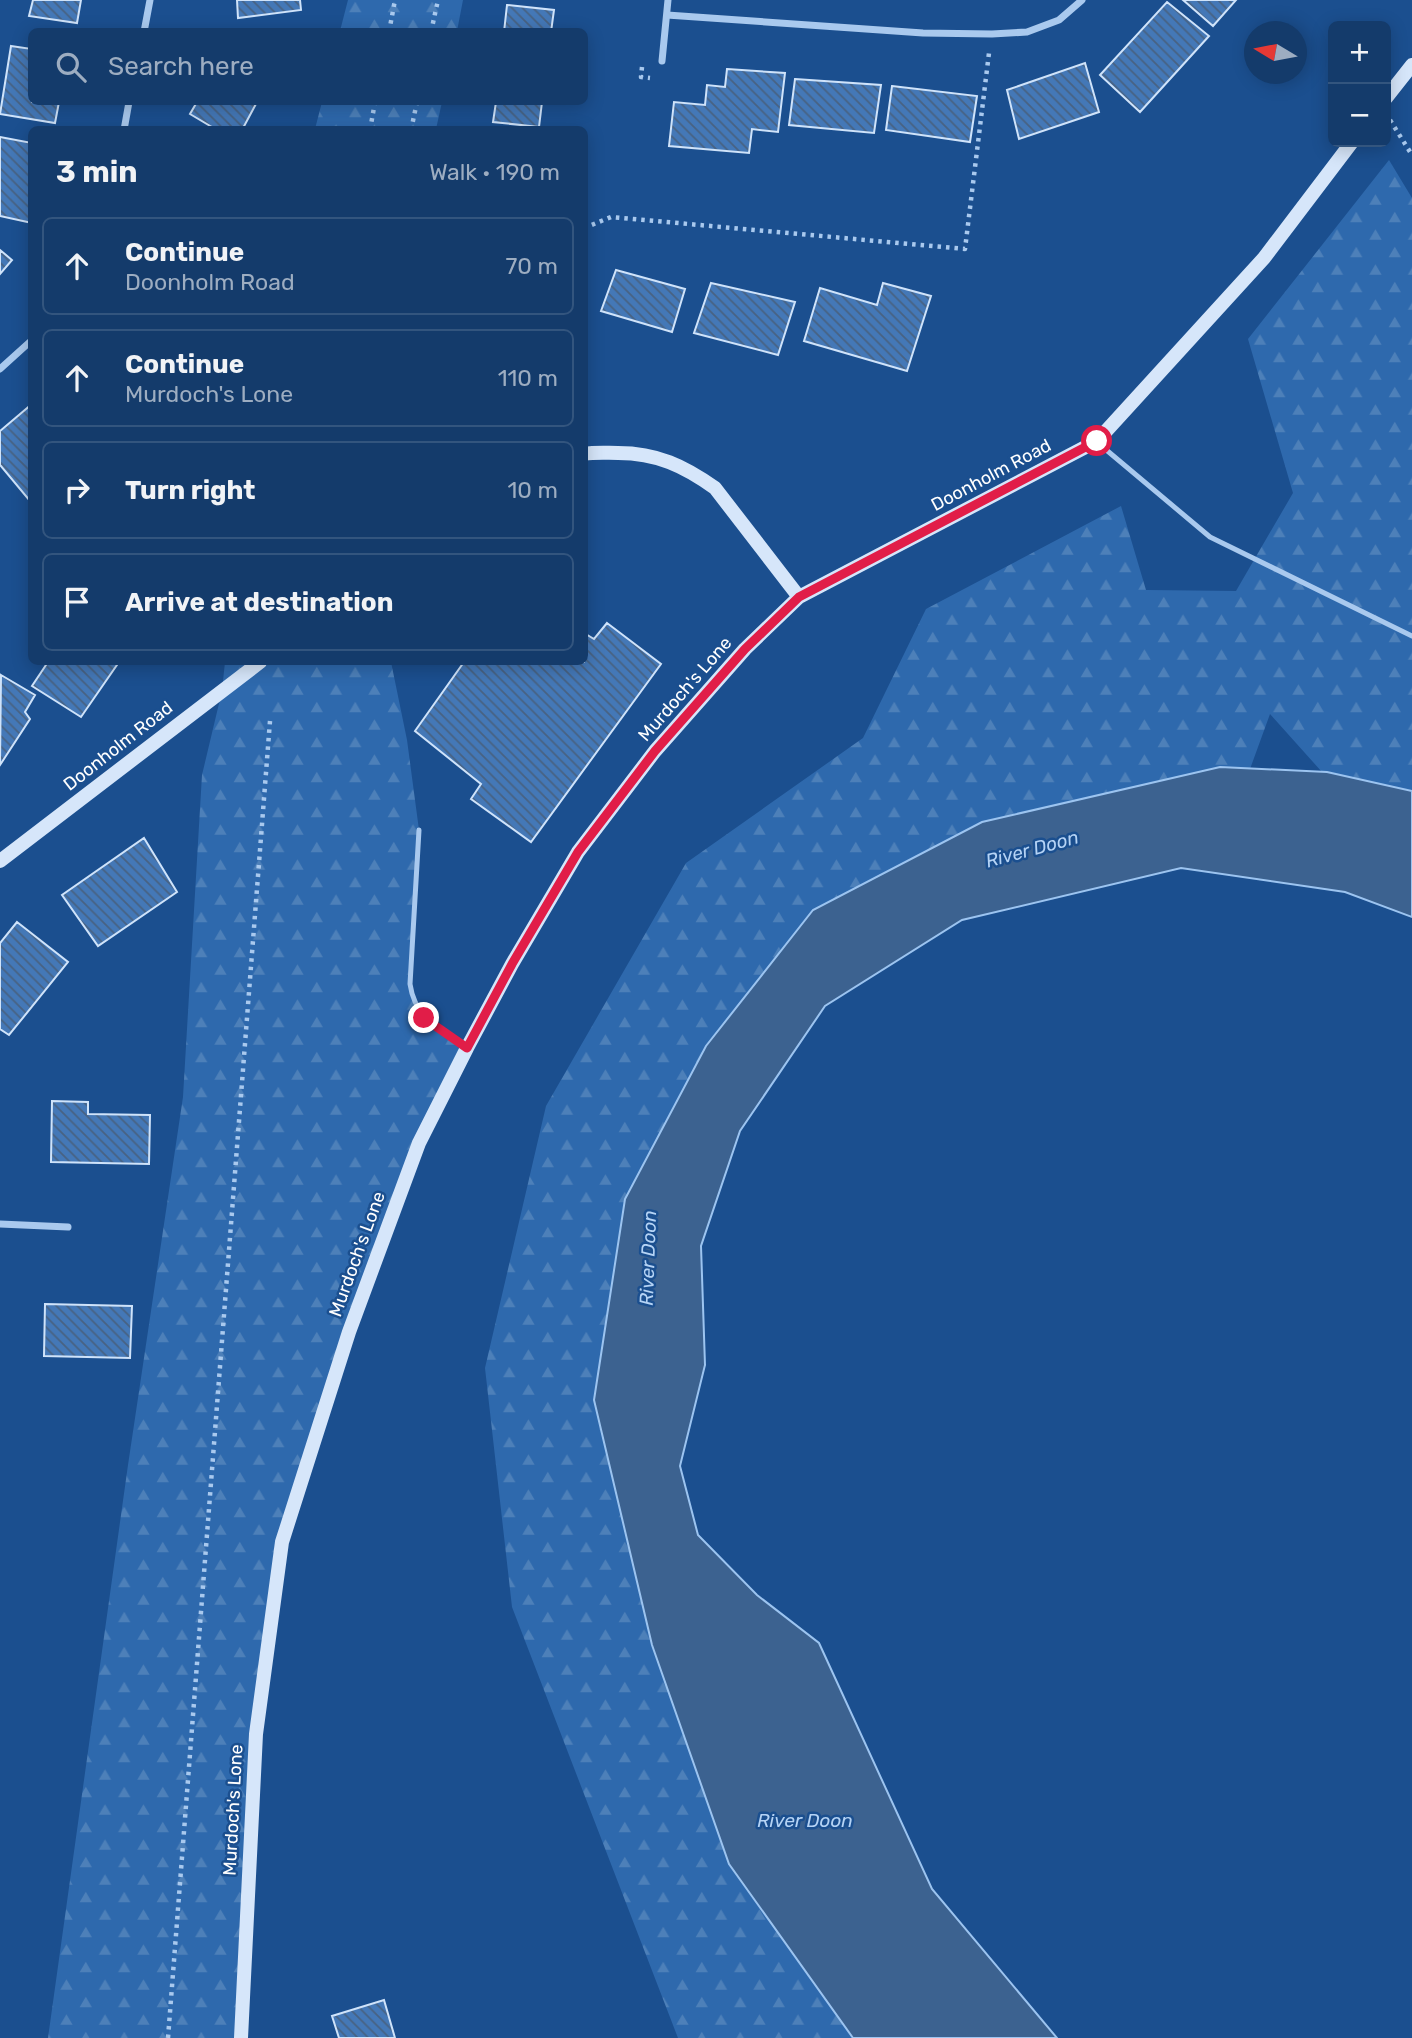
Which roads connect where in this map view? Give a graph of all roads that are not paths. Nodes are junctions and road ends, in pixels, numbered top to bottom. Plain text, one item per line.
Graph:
1 (150, 0) edge
2 (668, 0) edge
3 (1082, 0) edge
4 (667, 15) junction
5 (145, 28) edge
6 (662, 61) dead end
7 (1412, 65) edge
8 (1391, 92) edge
9 (129, 105) edge
10 (125, 126) edge
11 (1348, 147) edge
12 (28, 344) edge
13 (0, 369) edge
14 (1097, 441) junction
15 (588, 454) edge
16 (799, 597) junction
17 (1412, 636) edge
18 (256, 665) edge
19 (419, 830) dead end
20 (0, 861) edge
21 (467, 1048) junction
22 (0, 1224) edge
23 (68, 1227) dead end
24 (241, 2038) edge

1 - 5 street
2 - 4 street
3 - 4 street
4 - 6 street
7 - 8 street
9 - 10 street
11 - 14 street, Doonholm Road
12 - 13 street
14 - 16 street, Doonholm Road
14 - 17 lane
15 - 16 street
16 - 21 street, Murdoch's Lone
18 - 20 street, Doonholm Road
19 - 21 lane
21 - 24 street, Murdoch's Lone
22 - 23 street

